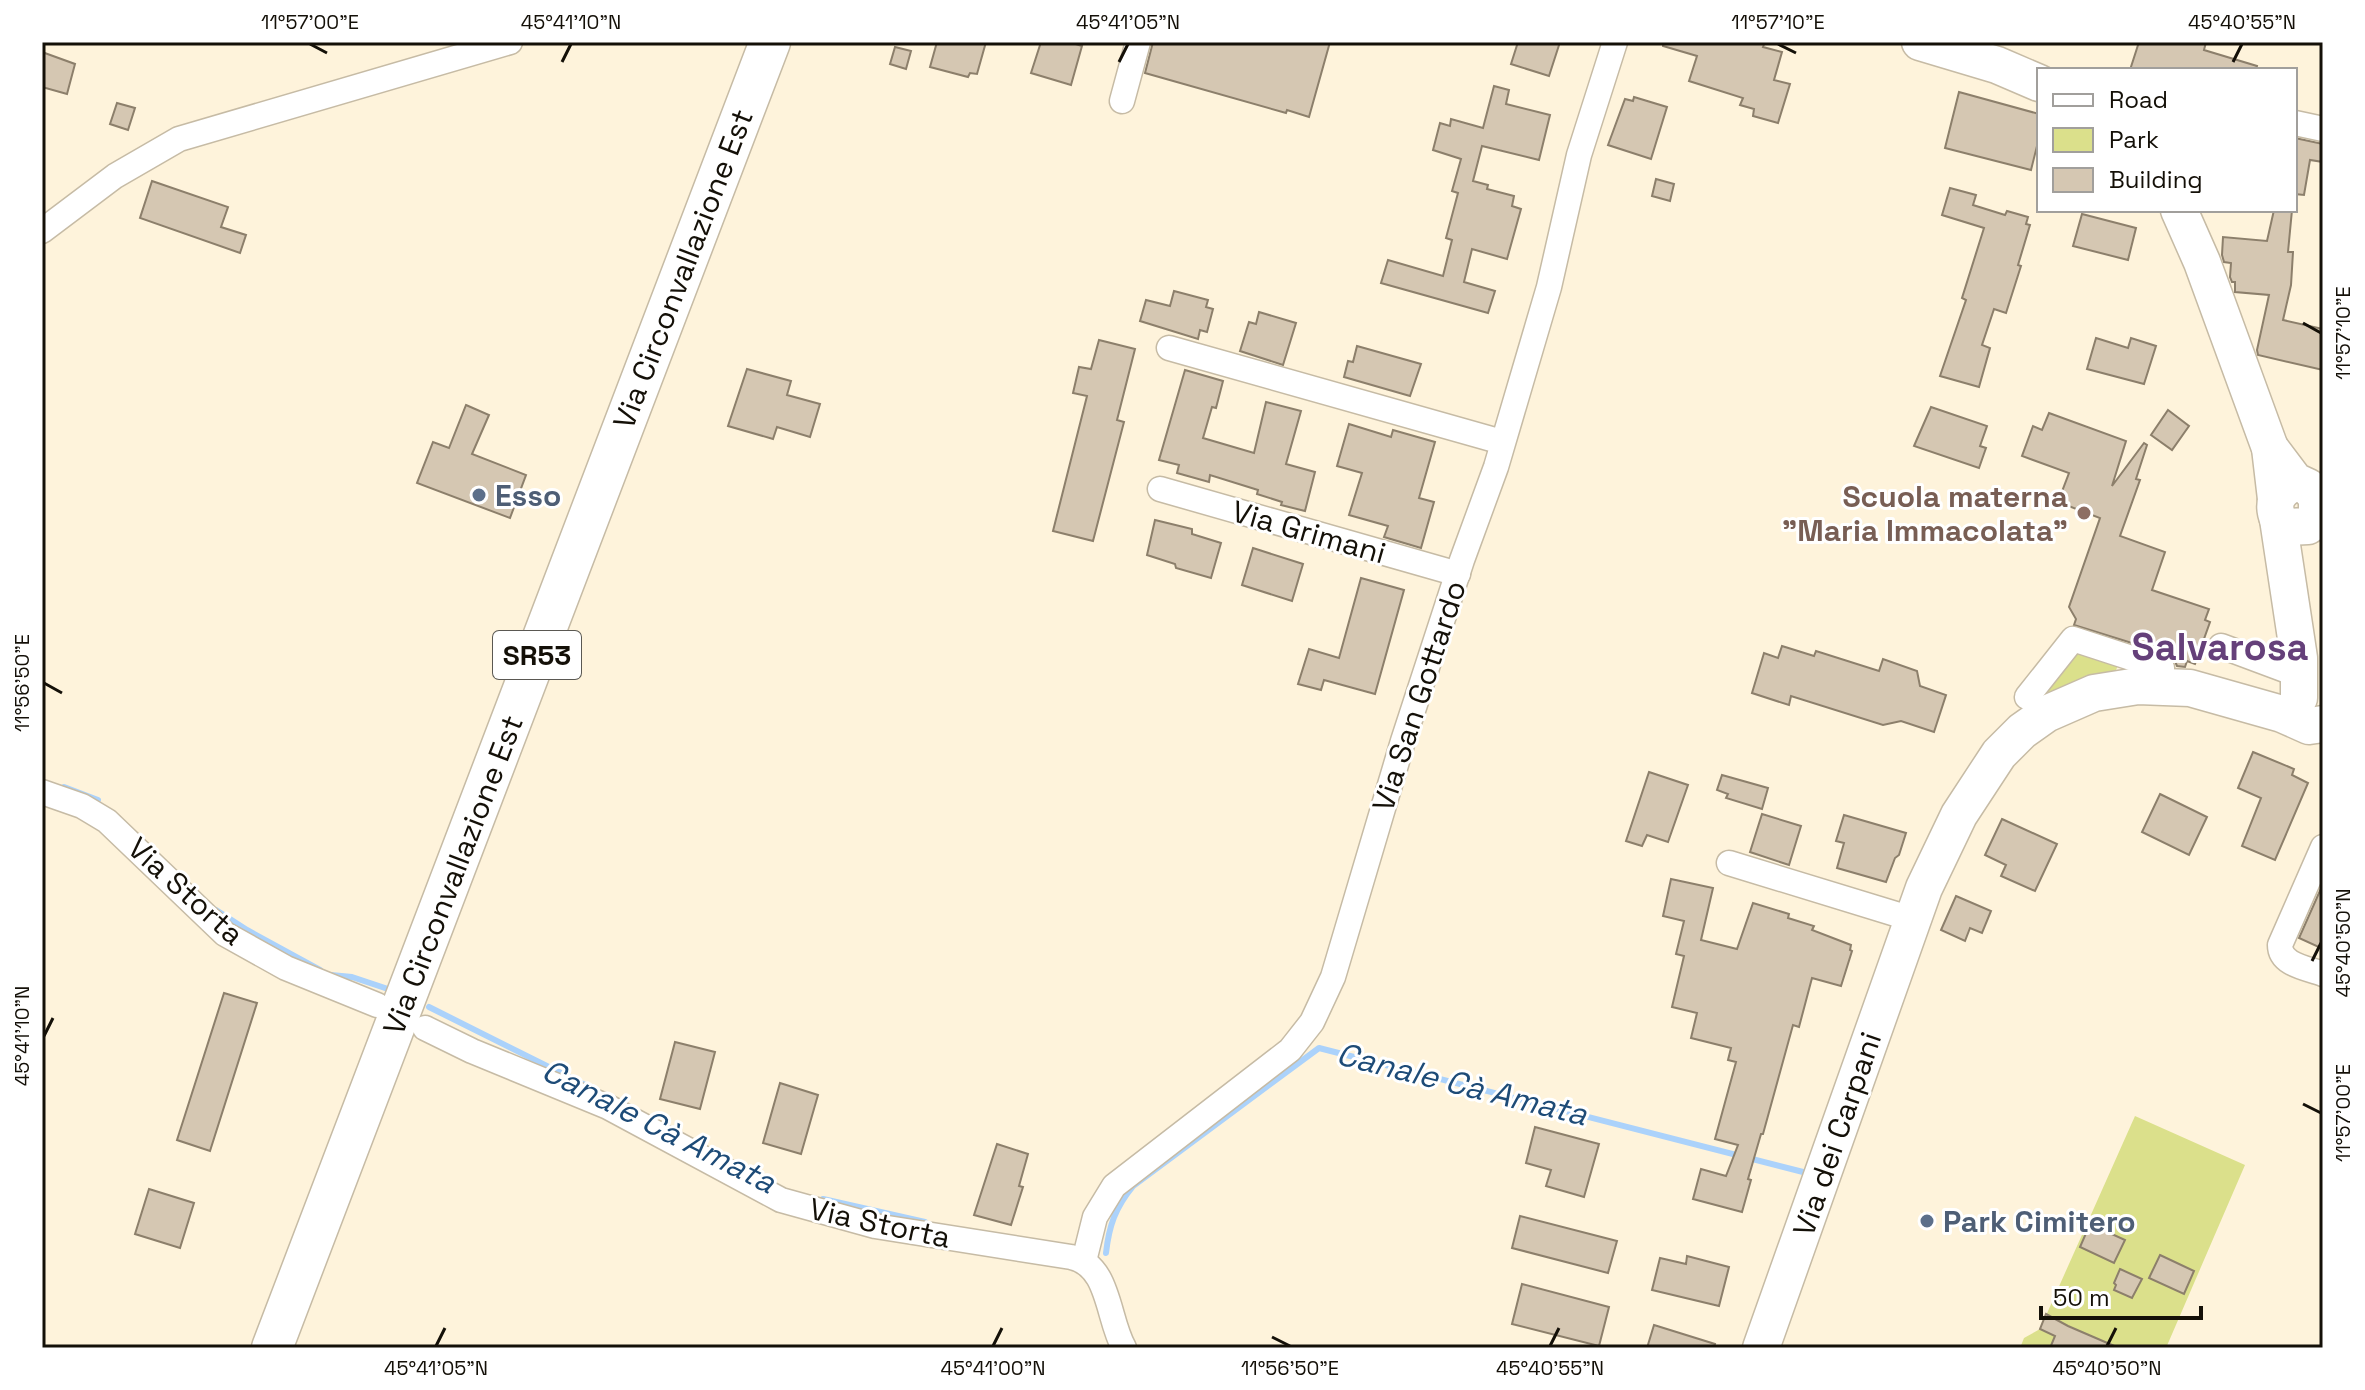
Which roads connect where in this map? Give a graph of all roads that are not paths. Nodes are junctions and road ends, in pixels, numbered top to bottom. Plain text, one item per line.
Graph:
1 (510, 42) edge
2 (770, 42) edge
3 (1138, 42) edge
4 (1615, 42) edge
5 (1920, 42) edge
6 (2037, 82) edge
7 (1122, 101) dead end
8 (2297, 123) edge
9 (2323, 129) edge
10 (2188, 214) edge
11 (42, 231) edge
12 (1169, 348) dead end
13 (1502, 442) junction
14 (1160, 489) dead end
15 (2303, 503) edge
16 (1458, 574) junction
17 (2221, 646) dead end
18 (2162, 668) dead end
19 (2027, 697) dead end
20 (2311, 705) edge
21 (42, 792) edge
22 (2323, 847) edge
23 (1729, 863) dead end
24 (1912, 919) junction
25 (2323, 974) edge
26 (377, 1005) dead end
27 (425, 1028) dead end
28 (1084, 1261) junction
29 (272, 1348) edge
30 (1124, 1348) edge
31 (1761, 1348) edge

1 - 11 street
2 - 29 main road, Via Circonvallazione Est / SR53
3 - 7 street
4 - 13 street, Via San Gottardo
5 - 6 street
8 - 9 street
10 - 15 street
12 - 13 street
13 - 16 street, Via San Gottardo
14 - 16 street, Via Grimani
15 - 20 street
16 - 28 street, Via San Gottardo
17 - 20 street
18 - 19 street
20 - 24 street, Via dei Carpani
21 - 26 street, Via Storta
22 - 25 street
23 - 24 street
24 - 31 street, Via dei Carpani
27 - 28 street, Via Storta
28 - 30 street

